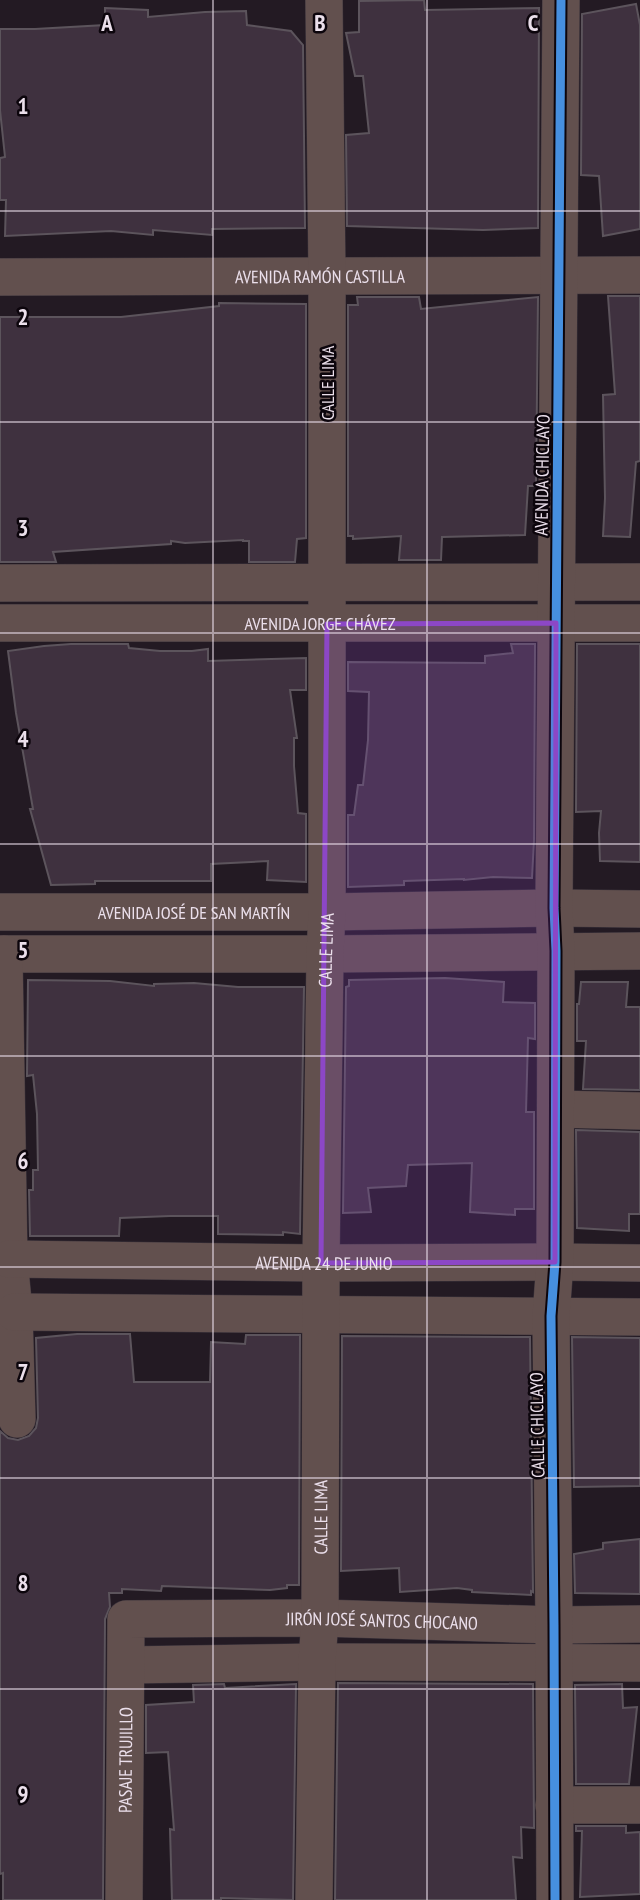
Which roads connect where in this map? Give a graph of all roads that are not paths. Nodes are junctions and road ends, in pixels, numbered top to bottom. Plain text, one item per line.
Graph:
1 (324, 0) edge
2 (561, 0) edge
3 (640, 275) edge
4 (560, 276) junction
5 (0, 277) edge
6 (327, 277) junction
7 (327, 582) junction
8 (557, 582) junction
9 (640, 582) edge
10 (0, 583) edge
11 (0, 623) edge
12 (556, 623) junction
13 (640, 623) edge
14 (327, 624) junction
15 (554, 908) junction
16 (640, 909) edge
17 (0, 912) edge
18 (327, 912) junction
19 (556, 951) junction
20 (640, 951) edge
21 (2, 954) edge
22 (325, 954) junction
23 (556, 1109) junction
24 (640, 1111) edge
25 (9, 1259) junction
26 (555, 1262) junction
27 (321, 1263) junction
28 (640, 1263) edge
29 (14, 1312) junction
30 (322, 1316) junction
31 (551, 1316) junction
32 (640, 1317) edge
33 (18, 1419) dead end
34 (320, 1618) junction
35 (126, 1619) joint
36 (640, 1624) edge
37 (554, 1625) junction
38 (317, 1662) junction
39 (554, 1662) junction
40 (640, 1663) edge
41 (127, 1665) junction
42 (554, 1805) junction
43 (640, 1805) edge
44 (124, 1900) edge
45 (314, 1900) edge
46 (555, 1900) edge

1 - 6 street, CALLE LIMA
2 - 4 street, AVENIDA CHICLAYO
3 - 4 street, AVENIDA RAMÓN CASTILLA
4 - 6 street, AVENIDA RAMÓN CASTILLA
4 - 8 street, AVENIDA CHICLAYO
5 - 6 street, AVENIDA RAMÓN CASTILLA
6 - 7 street, CALLE LIMA
7 - 8 street
7 - 10 street
7 - 14 street, CALLE LIMA
8 - 9 street
8 - 12 street, AVENIDA CHICLAYO
11 - 14 street, AVENIDA JORGE CHÁVEZ
12 - 13 street, AVENIDA JORGE CHÁVEZ
12 - 14 street, AVENIDA JORGE CHÁVEZ
12 - 15 street, AVENIDA CHICLAYO
14 - 18 street, CALLE LIMA
15 - 16 street, AVENIDA JOSÉ DE SAN MARTÍN
15 - 18 street, AVENIDA JOSÉ DE SAN MARTÍN
15 - 19 street, AVENIDA CHICLAYO
17 - 18 street, AVENIDA JOSÉ DE SAN MARTÍN
18 - 22 street, CALLE LIMA
19 - 20 street
19 - 22 street
19 - 23 street, CALLE CHICLAYO
21 - 22 street
21 - 25 street
22 - 27 street, CALLE LIMA
23 - 24 street
23 - 26 street, CALLE CHICLAYO
25 - 27 street, AVENIDA 24 DE JUNIO
25 - 29 street
26 - 27 street, AVENIDA 24 DE JUNIO
26 - 28 street, AVENIDA 24 DE JUNIO
26 - 31 street, CALLE CHICLAYO
27 - 30 street, CALLE LIMA
29 - 30 street
29 - 33 street
30 - 31 street
30 - 34 street, CALLE LIMA
31 - 32 street
31 - 37 street, CALLE CHICLAYO
34 - 35 street, JIRÓN JOSÉ SANTOS CHOCANO
34 - 37 street, JIRÓN JOSÉ SANTOS CHOCANO
34 - 38 street, CALLE LIMA
35 - 41 street, PASAJE TRUJILLO
36 - 37 street, JIRÓN JOSÉ SANTOS CHOCANO
37 - 39 street, CALLE CHICLAYO
38 - 39 street
38 - 41 street
38 - 45 street, CALLE LIMA
39 - 40 street
39 - 42 street, CALLE CHICLAYO
41 - 44 street, PASAJE TRUJILLO
42 - 43 street
42 - 46 street, CALLE CHICLAYO

